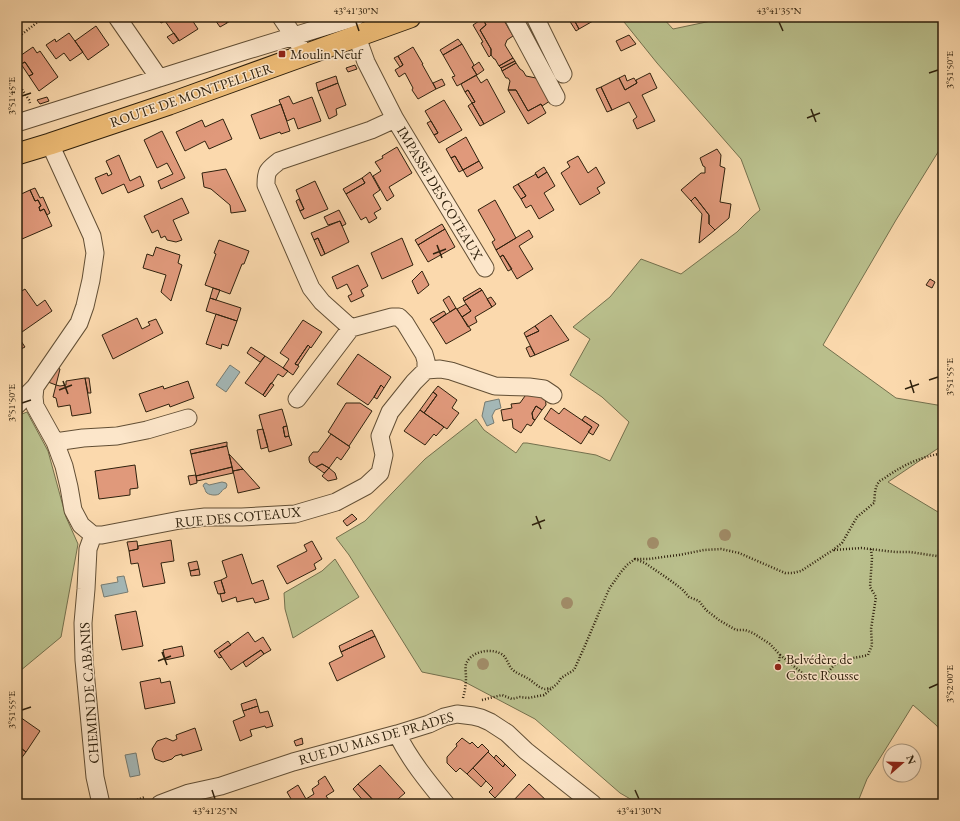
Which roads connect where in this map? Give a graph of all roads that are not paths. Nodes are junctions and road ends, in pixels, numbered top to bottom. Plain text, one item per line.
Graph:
1 (117, 17) edge
2 (281, 17) edge
3 (410, 17) edge
4 (513, 17) edge
5 (536, 17) edge
6 (356, 27) edge
7 (294, 36) junction
8 (305, 55) junction
9 (563, 74) dead end
10 (159, 78) junction
11 (556, 97) dead end
12 (395, 119) junction
13 (17, 123) edge
14 (50, 144) junction
15 (17, 154) edge
16 (486, 268) dead end
17 (351, 328) junction
18 (426, 370) junction
19 (35, 387) junction
20 (553, 395) dead end
21 (296, 399) dead end
22 (17, 405) edge
23 (188, 418) dead end
24 (55, 442) junction
25 (93, 535) junction
26 (397, 734) junction
27 (101, 804) edge
28 (160, 804) edge
29 (446, 804) edge
30 (593, 804) edge

1 - 10 street
2 - 7 street
3 - 6 main road, ROUTE DE MONTPELLIER
4 - 11 street
5 - 9 street
6 - 7 street, ROUTE DE MONTPELLIER
6 - 8 main road, ROUTE DE MONTPELLIER
6 - 12 street
7 - 8 street
7 - 10 street, ROUTE DE MONTPELLIER
8 - 14 main road, ROUTE DE MONTPELLIER
10 - 13 street, ROUTE DE MONTPELLIER
12 - 16 street, IMPASSE DES COTEAUX
12 - 17 street
14 - 15 main road, ROUTE DE MONTPELLIER
14 - 19 street
17 - 18 street
17 - 21 street
18 - 20 street
18 - 25 street, RUE DES COTEAUX
19 - 22 street
19 - 24 street
23 - 24 street
24 - 25 street
25 - 27 street, CHEMIN DE CABANIS
26 - 28 street, RUE DU MAS DE PRADES
26 - 29 street
26 - 30 street, RUE DU MAS DE PRADES

